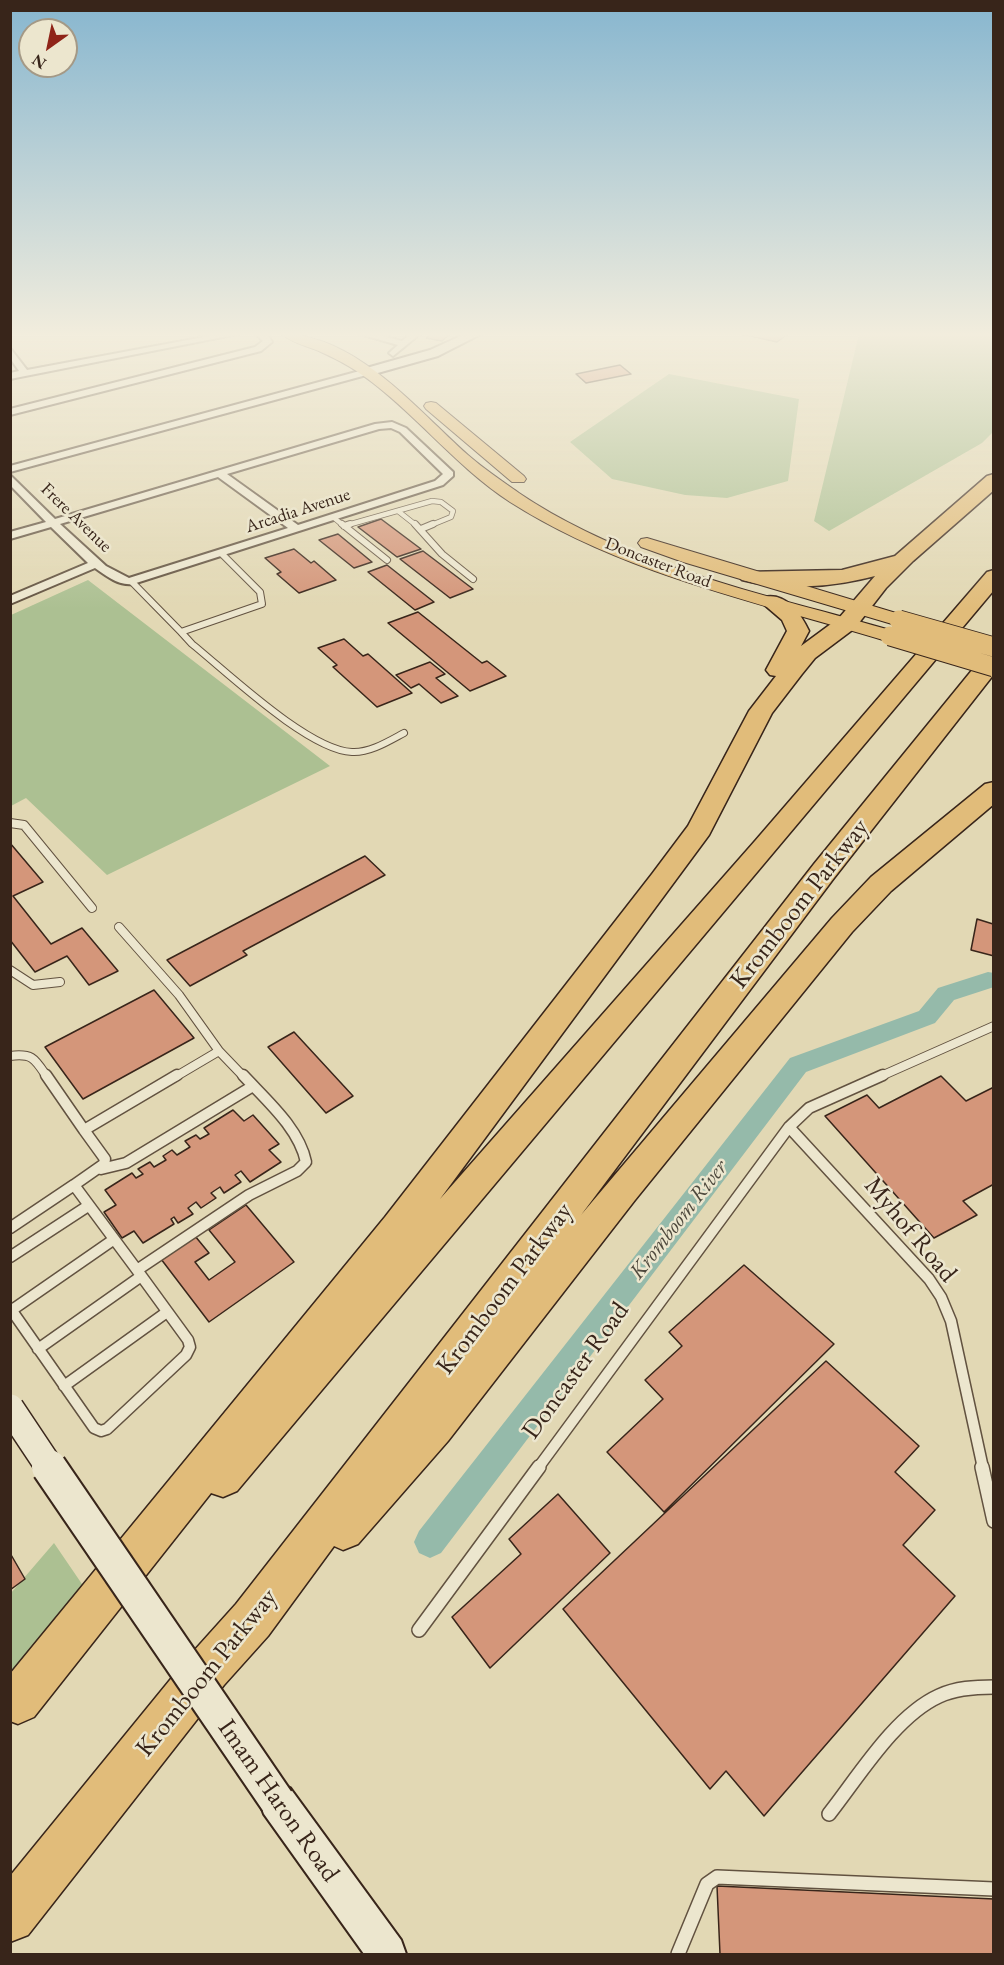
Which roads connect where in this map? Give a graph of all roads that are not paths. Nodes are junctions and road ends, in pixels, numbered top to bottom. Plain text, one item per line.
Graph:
1 (163, 426) edge
2 (428, 426) edge
3 (453, 426) edge
4 (10, 469) edge
5 (220, 474) junction
6 (10, 478) edge
7 (993, 480) edge
8 (532, 488) dead end
9 (398, 511) junction
10 (333, 517) junction
11 (54, 523) junction
12 (344, 526) junction
13 (297, 529) junction
14 (421, 529) junction
15 (627, 535) dead end
16 (10, 536) edge
17 (221, 554) junction
18 (906, 557) junction
19 (387, 560) dead end
20 (97, 563) junction
21 (749, 576) junction
22 (993, 576) edge
23 (473, 579) dead end
24 (120, 580) joint
25 (132, 582) junction
26 (10, 601) edge
27 (772, 602) junction
28 (853, 615) junction
29 (894, 628) junction
30 (181, 632) junction
31 (993, 646) edge
32 (993, 658) edge
33 (993, 668) edge
34 (761, 711) junction
35 (404, 733) dead end
36 (993, 790) edge
37 (10, 823) edge
38 (92, 908) dead end
39 (119, 927) dead end
40 (10, 970) edge
41 (60, 982) dead end
42 (993, 1026) edge
43 (219, 1051) junction
44 (10, 1056) edge
45 (252, 1086) junction
46 (789, 1127) junction
47 (84, 1130) junction
48 (101, 1168) junction
49 (74, 1185) junction
50 (88, 1206) junction
51 (10, 1228) edge
52 (113, 1240) junction
53 (10, 1257) edge
54 (138, 1274) junction
55 (11, 1309) edge
56 (167, 1312) junction
57 (38, 1348) junction
58 (64, 1386) junction
59 (10, 1408) edge
60 (993, 1521) edge
61 (252, 1620) junction
62 (418, 1630) dead end
63 (993, 1687) edge
64 (14, 1705) edge
65 (829, 1814) dead end
66 (993, 1889) edge
67 (10, 1917) edge
68 (387, 1954) edge
69 (678, 1954) edge

1 - 4 street
2 - 27 main road, Doncaster Road
3 - 8 main road
5 - 10 street, Arcadia Avenue
5 - 11 street
5 - 13 street
6 - 11 street, Frere Avenue
7 - 18 highway
9 - 12 lane
9 - 14 lane
9 - 14 lane
10 - 12 lane
10 - 13 street, Arcadia Avenue
11 - 16 street
11 - 20 street, Frere Avenue
12 - 19 lane
13 - 17 street, Arcadia Avenue
14 - 23 lane
15 - 21 main road, Doncaster Road
17 - 25 street, Arcadia Avenue
17 - 30 lane
18 - 21 highway
18 - 28 highway
20 - 24 street, Frere Avenue
20 - 26 street
21 - 28 main road, Doncaster Road
22 - 64 highway
24 - 25 street, Arcadia Avenue
25 - 30 lane
27 - 28 main road, Doncaster Road
27 - 34 highway
28 - 29 main road, Doncaster Road
28 - 34 highway
29 - 31 main road, Doncaster Road, bridge
29 - 33 main road, Doncaster Road, bridge
30 - 35 lane
32 - 61 highway, Kromboom Parkway
34 - 64 highway
36 - 61 highway
37 - 38 lane
39 - 43 lane
40 - 41 lane
42 - 46 lane, Doncaster Road
43 - 45 lane
43 - 47 lane
44 - 47 lane
45 - 48 lane
45 - 54 lane
46 - 60 lane, Myhof Road
46 - 62 lane, Doncaster Road
47 - 48 lane
48 - 49 lane
49 - 50 lane
49 - 51 lane
50 - 52 lane
50 - 53 lane
52 - 54 lane
52 - 55 lane
54 - 56 lane
54 - 57 lane
55 - 57 lane
56 - 58 lane
56 - 58 lane
57 - 58 lane
59 - 68 street, Imam Haron Road, bridge
61 - 67 highway, Kromboom Parkway
63 - 65 lane
66 - 69 lane

